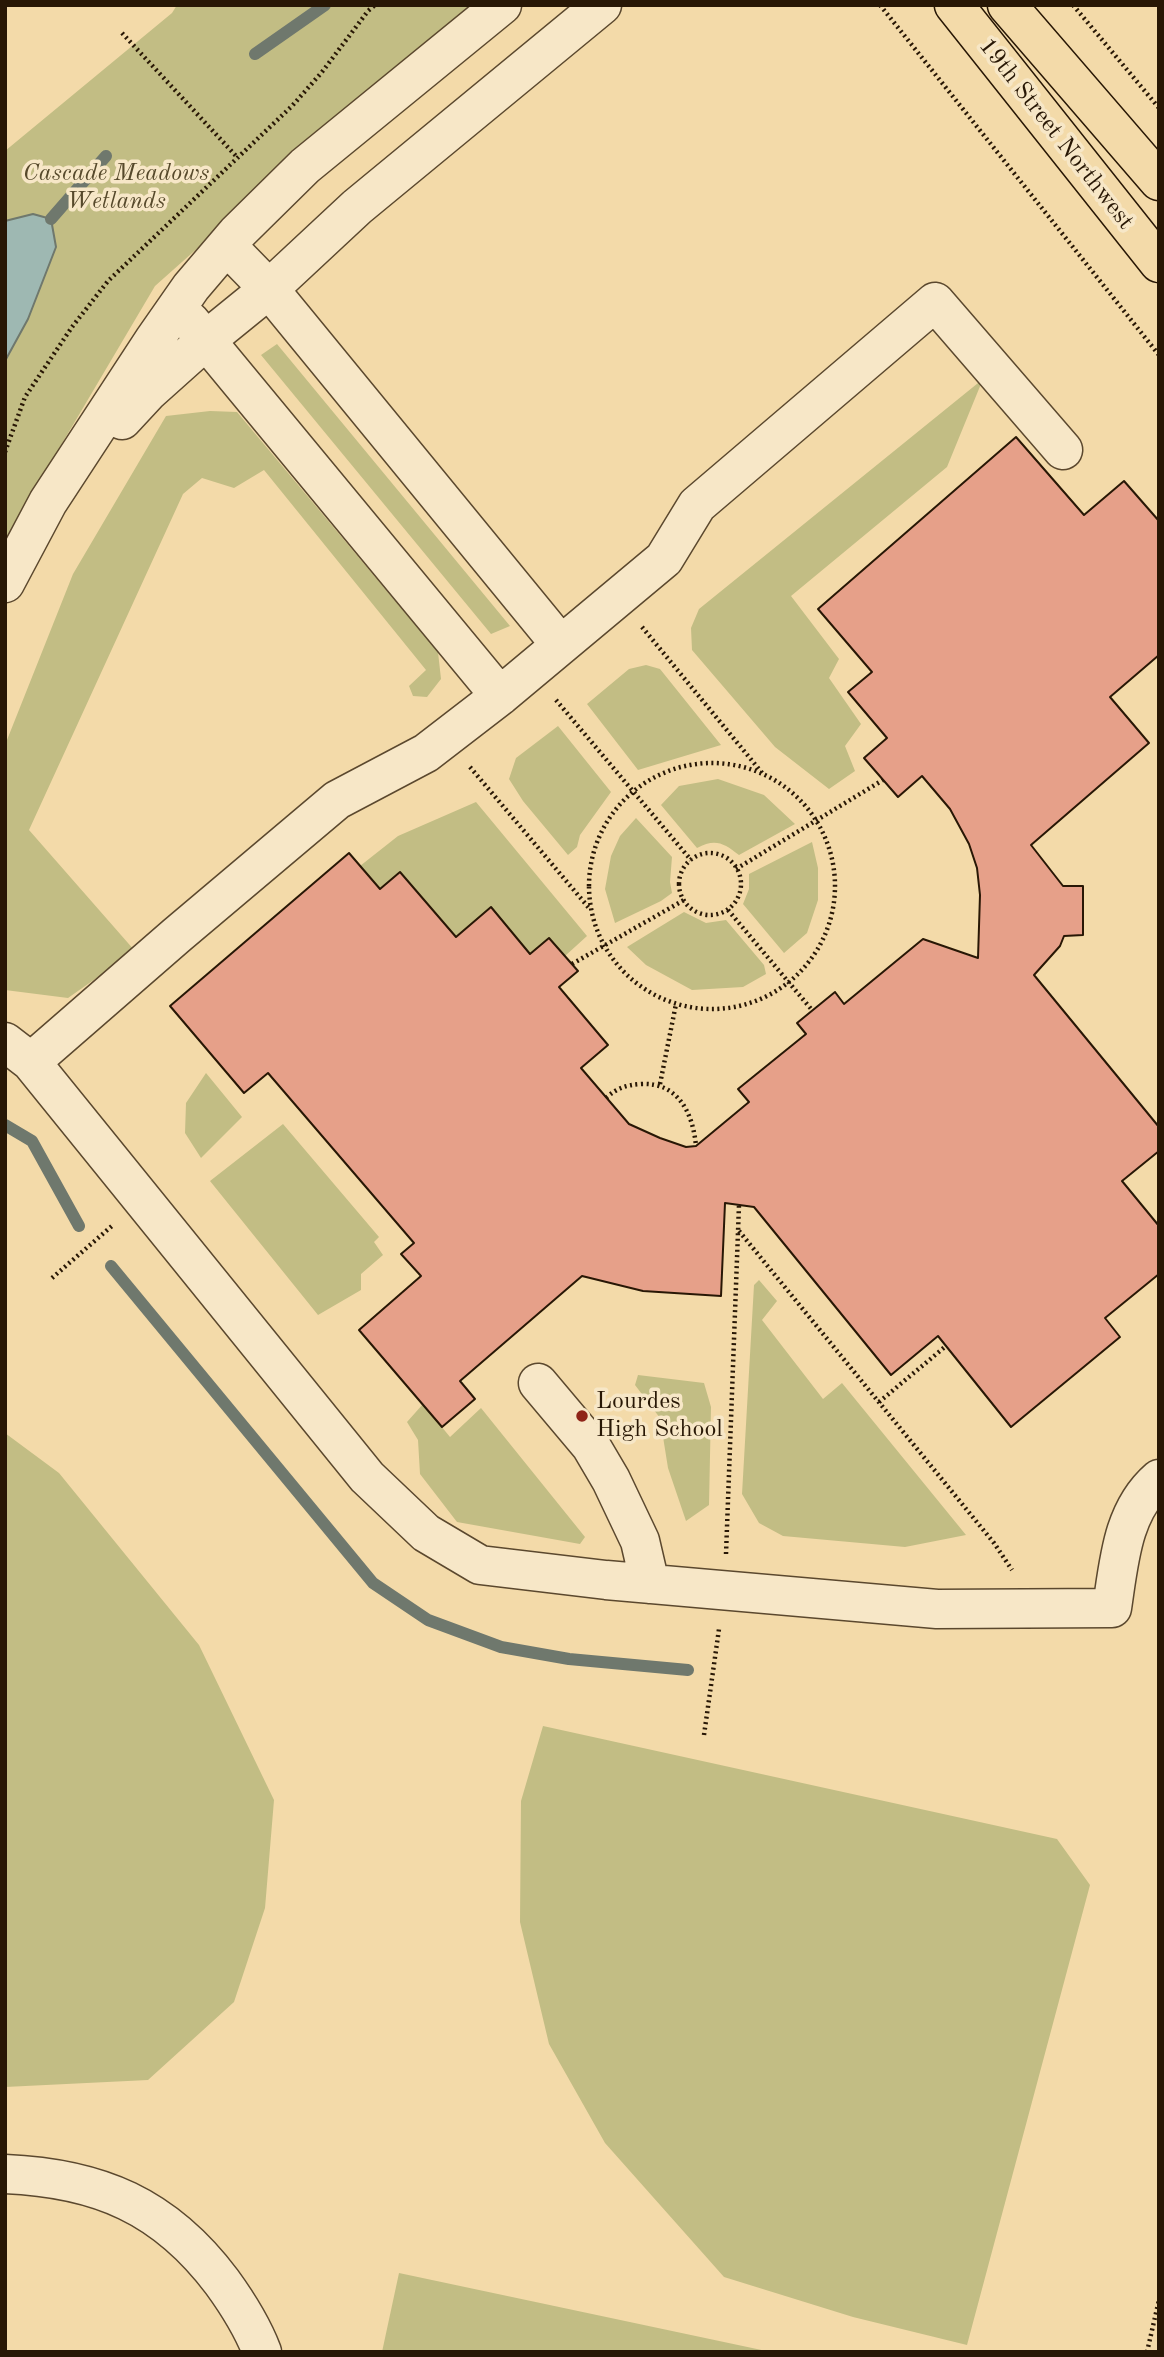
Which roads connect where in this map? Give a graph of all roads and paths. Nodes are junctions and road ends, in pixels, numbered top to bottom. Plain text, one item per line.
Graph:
1 (375, 5) edge
2 (502, 5) edge
3 (602, 5) edge
4 (880, 5) edge
5 (954, 5) edge
6 (1007, 5) edge
7 (1073, 5) edge
8 (122, 33) dead end
9 (1159, 108) edge
10 (237, 157) junction
11 (1159, 181) edge
12 (227, 246) junction
13 (1159, 263) edge
14 (269, 289) junction
15 (178, 305) junction
16 (205, 341) junction
17 (1159, 355) edge
18 (1063, 450) dead end
19 (5, 452) edge
20 (48, 502) junction
21 (5, 583) edge
22 (617, 596) junction
23 (559, 644) junction
24 (530, 669) junction
25 (500, 696) junction
26 (446, 738) junction
27 (764, 775) junction
28 (883, 780) dead end
29 (633, 791) junction
30 (816, 821) junction
31 (691, 860) junction
32 (736, 869) junction
33 (684, 900) junction
34 (589, 908) junction
35 (728, 910) junction
36 (604, 947) junction
37 (572, 964) dead end
38 (789, 982) junction
39 (676, 1004) junction
40 (812, 1010) dead end
41 (18, 1052) edge
42 (660, 1084) junction
43 (606, 1098) dead end
44 (696, 1146) dead end
45 (739, 1205) dead end
46 (118, 1221) dead end
47 (738, 1230) junction
48 (52, 1278) dead end
49 (946, 1346) dead end
50 (538, 1384) dead end
51 (879, 1402) junction
52 (1159, 1479) edge
53 (650, 1584) junction
54 (724, 1590) junction
55 (1035, 1607) junction
56 (704, 1735) dead end
57 (5, 2174) edge
58 (1159, 2300) edge
59 (262, 2352) edge
60 (1147, 2352) edge

1 - 10 path
2 - 12 street
3 - 14 street
4 - 17 path
5 - 13 main road, 19th Street Northwest
6 - 11 main road, 19th Street Northwest
7 - 9 path
8 - 10 path
10 - 19 path
12 - 14 street
12 - 15 street
14 - 16 street
14 - 23 street
15 - 16 street
15 - 20 street
16 - 20 street
16 - 25 street
18 - 22 street
20 - 21 street
22 - 23 street
22 - 27 path
23 - 24 street
24 - 25 street
24 - 29 path
25 - 26 street
26 - 34 path
26 - 41 street
27 - 29 path
27 - 30 path
28 - 30 path
29 - 31 path
29 - 34 path
30 - 32 path
30 - 38 path
31 - 32 path
31 - 33 path
32 - 35 path
33 - 35 path
33 - 36 path
34 - 36 path
35 - 38 path
36 - 37 path
36 - 39 path
38 - 39 path
38 - 40 path
39 - 42 path
41 - 53 street
42 - 43 path
42 - 44 path
45 - 47 path
46 - 48 path
47 - 51 path
47 - 54 path
49 - 51 path
50 - 53 street
51 - 55 path
52 - 55 street
53 - 54 street
54 - 55 street
54 - 56 path
57 - 59 street
58 - 60 path

